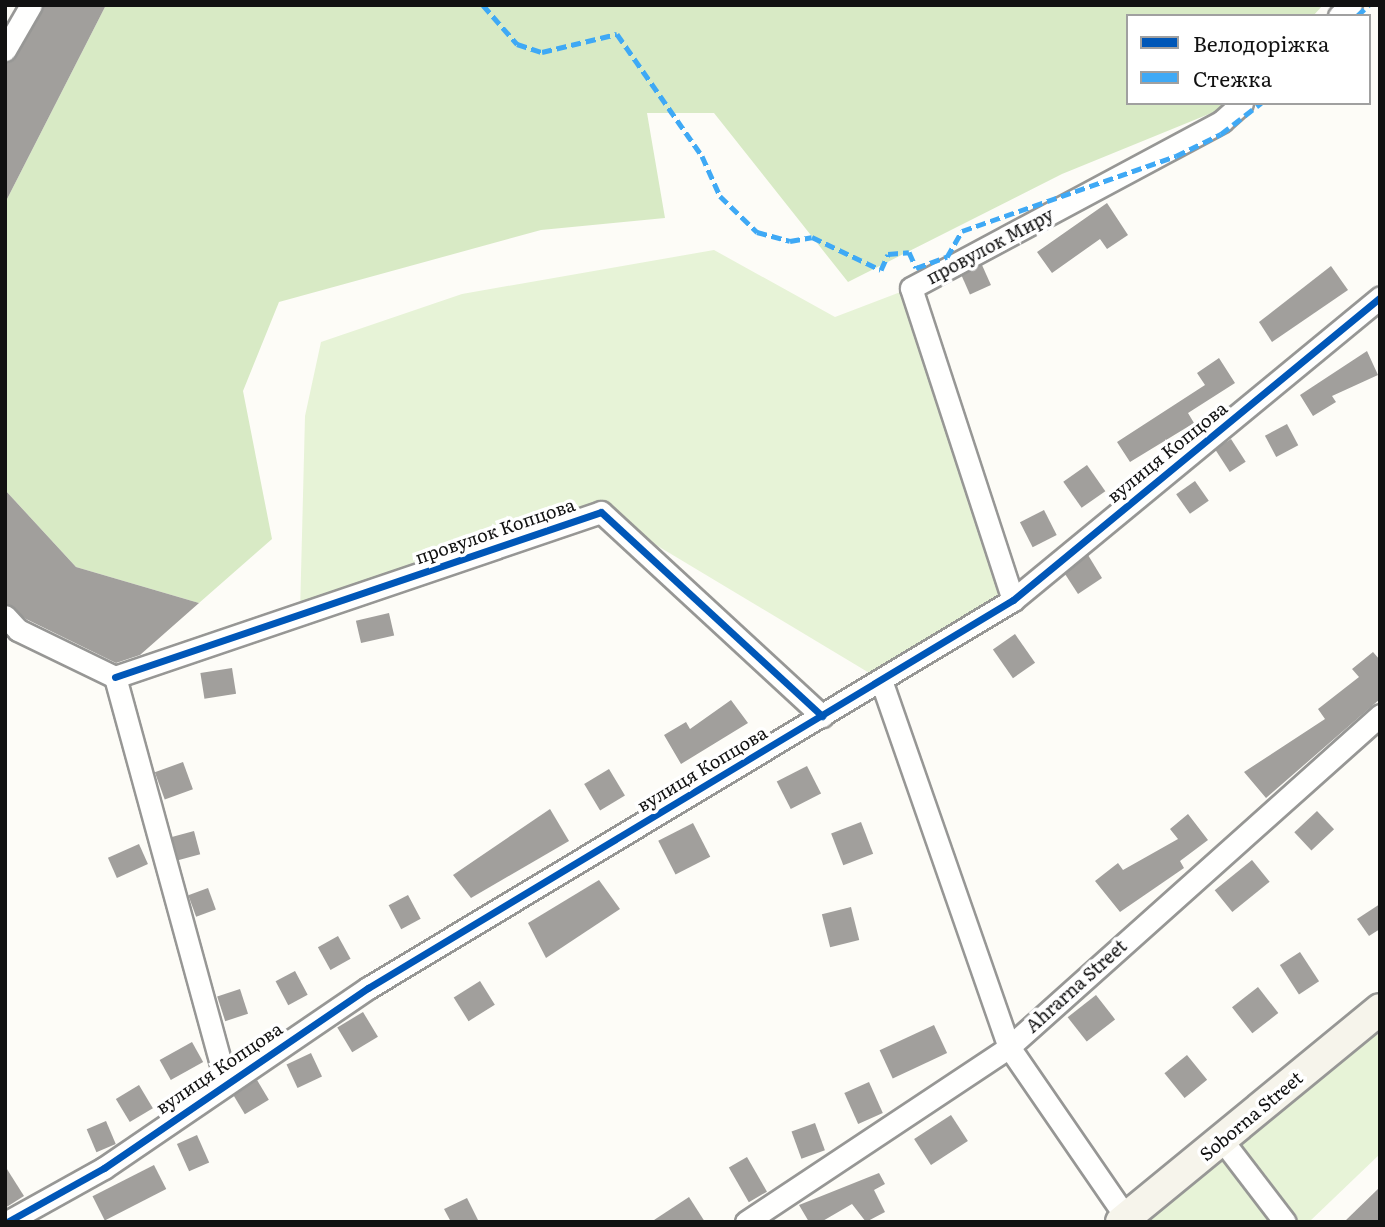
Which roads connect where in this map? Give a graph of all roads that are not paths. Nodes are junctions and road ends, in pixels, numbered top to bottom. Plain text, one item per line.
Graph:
1 (31, 5) edge
2 (5, 50) edge
3 (1240, 105) edge
4 (1380, 297) edge
5 (1013, 600) junction
6 (5, 616) edge
7 (115, 677) junction
8 (881, 680) junction
9 (1380, 715) edge
10 (822, 716) junction
11 (1380, 1009) edge
12 (1009, 1047) junction
13 (225, 1080) junction
14 (1222, 1140) junction
15 (1123, 1219) edge
16 (7, 1222) edge
17 (746, 1222) edge
18 (1285, 1222) edge

1 - 2 street
3 - 5 street, провулок Миру
4 - 5 street, вулиця Копцова
5 - 8 street, вулиця Копцова
6 - 7 street
7 - 10 street, провулок Копцова
7 - 13 street
8 - 10 street, вулиця Копцова
8 - 12 street
9 - 12 street, Ahrarna Street
10 - 13 street, вулиця Копцова
11 - 14 main road, Soborna Street
12 - 15 street
12 - 17 street, Ahrarna Street
13 - 16 street, вулиця Копцова
14 - 15 main road, Soborna Street
14 - 18 street

